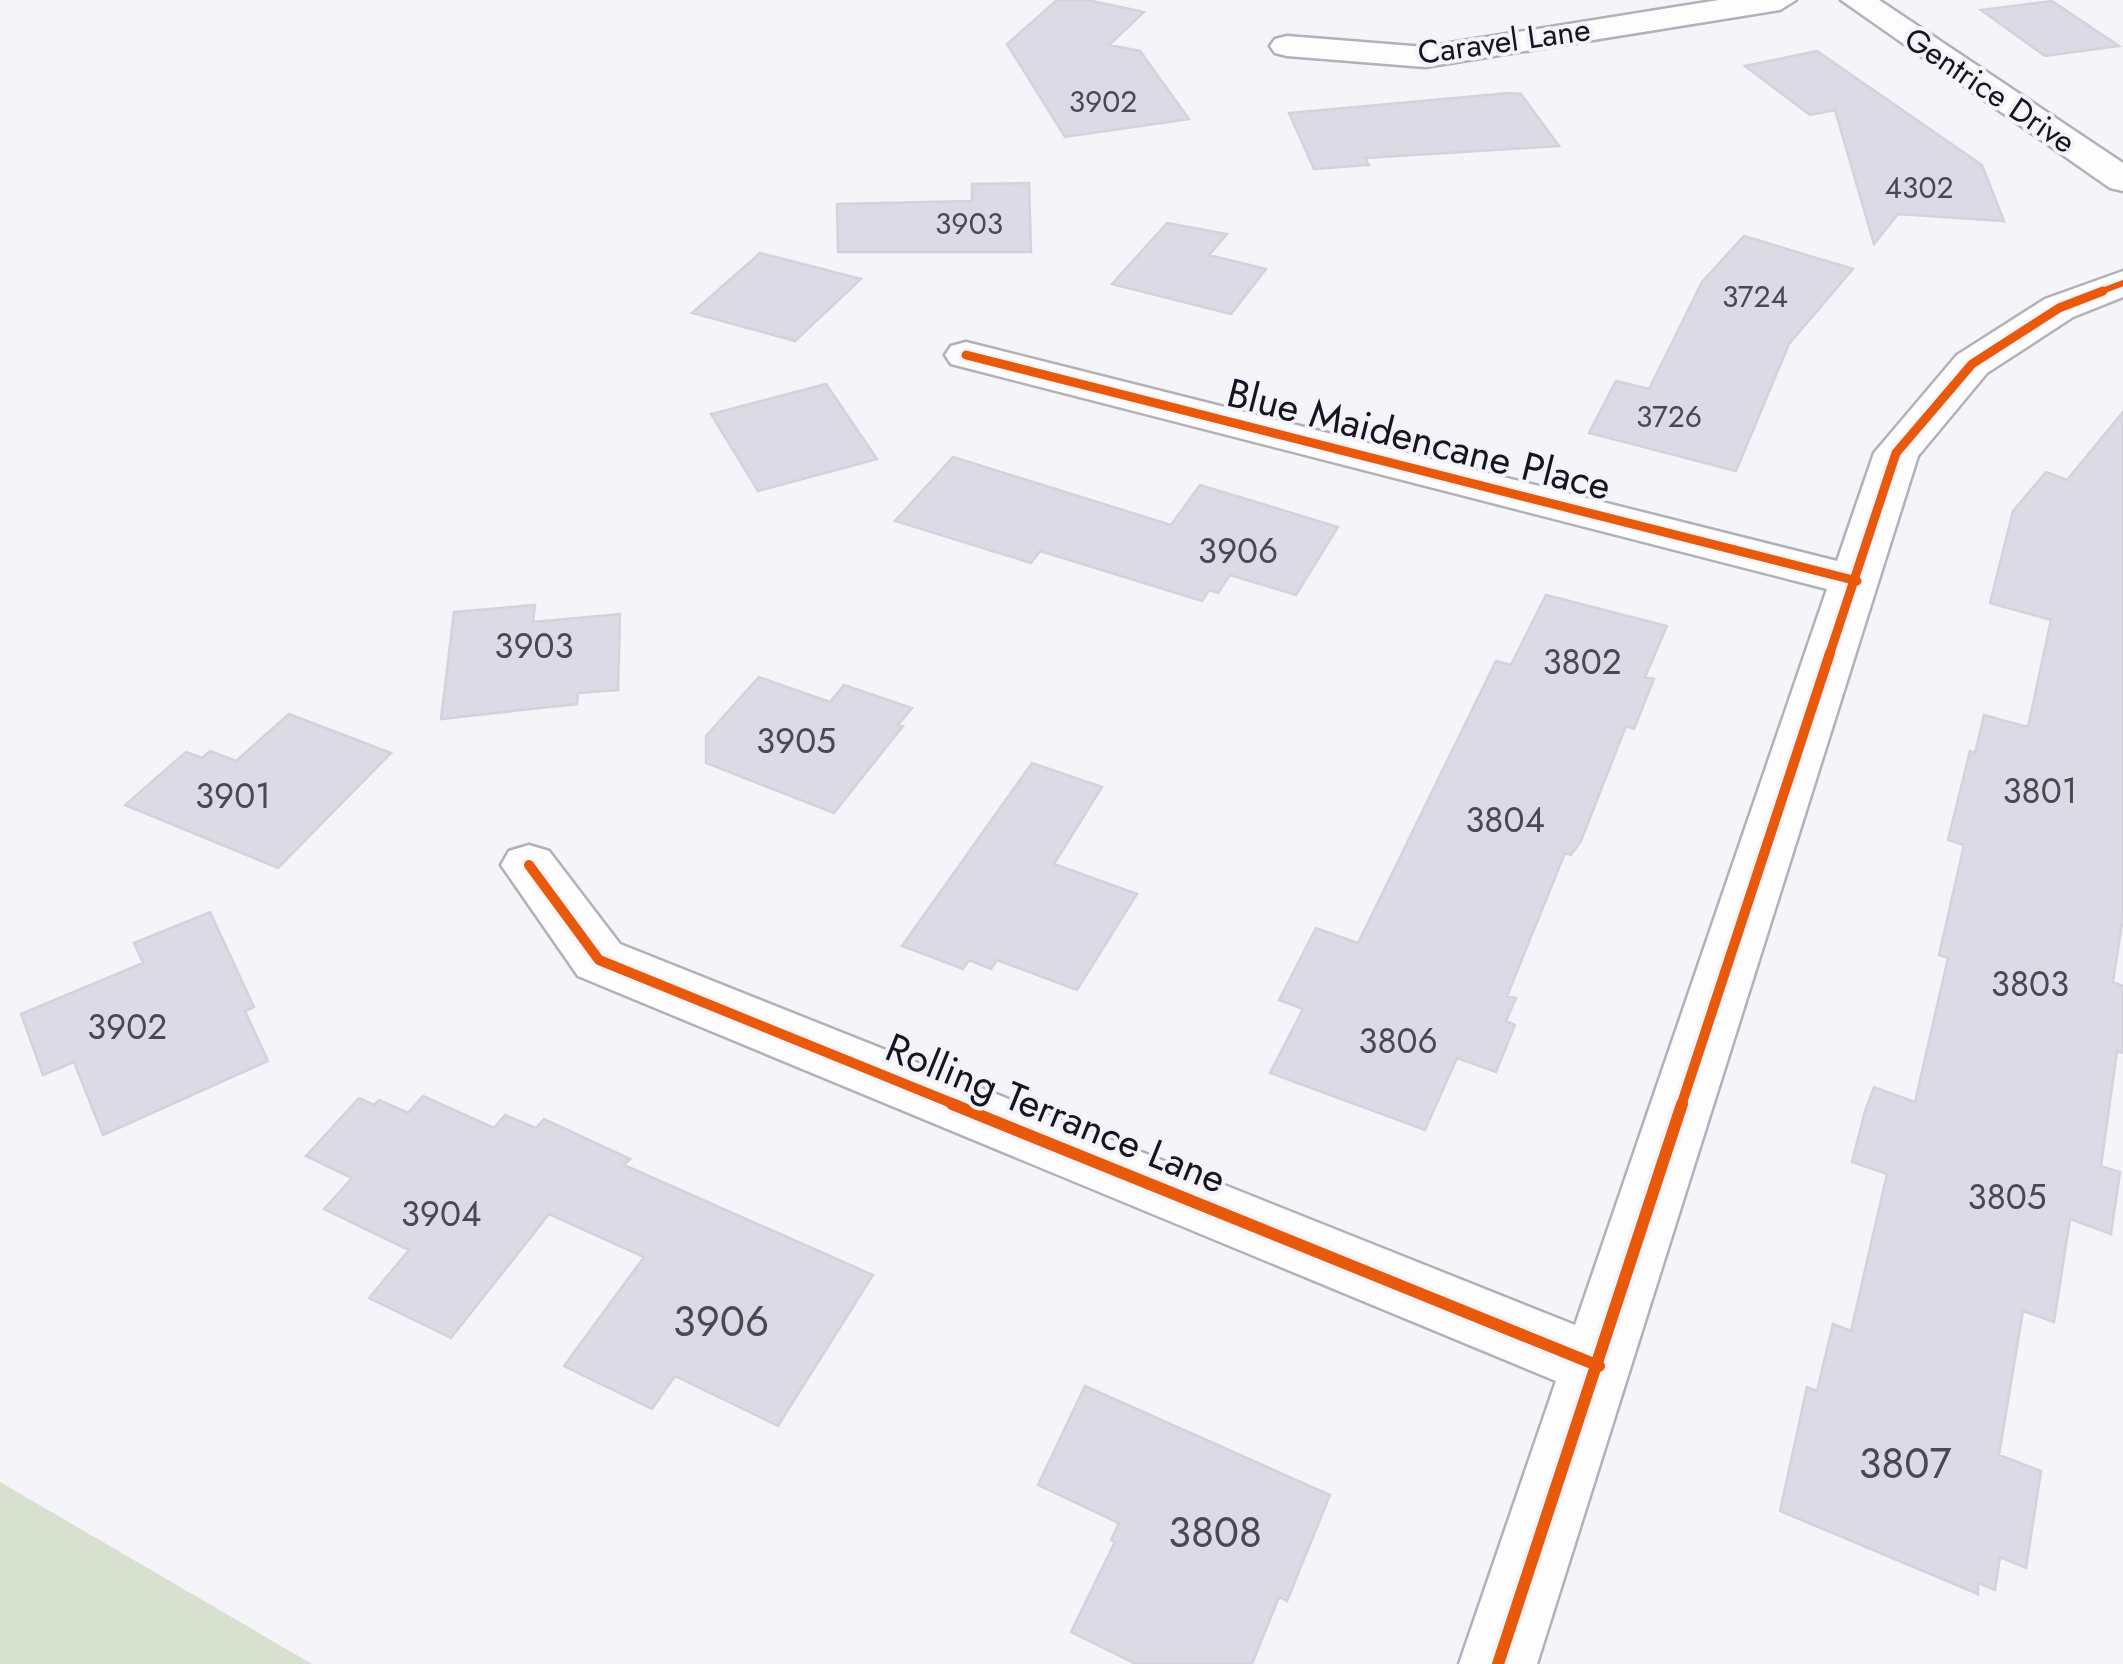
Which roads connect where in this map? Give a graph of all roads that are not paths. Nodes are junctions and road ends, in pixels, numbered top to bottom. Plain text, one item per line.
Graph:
1 (1780, 0) edge
2 (1858, 0) edge
3 (1287, 46) dead end
4 (2123, 180) edge
5 (2123, 282) edge
6 (966, 354) dead end
7 (1857, 581) junction
8 (529, 866) dead end
9 (1599, 1366) junction
10 (1498, 1664) edge

1 - 3 street, Caravel Lane
2 - 4 street, Gentrice Drive
5 - 7 street
6 - 7 street, Blue Maidencane Place
7 - 9 street
8 - 9 street, Rolling Terrance Lane
9 - 10 street

